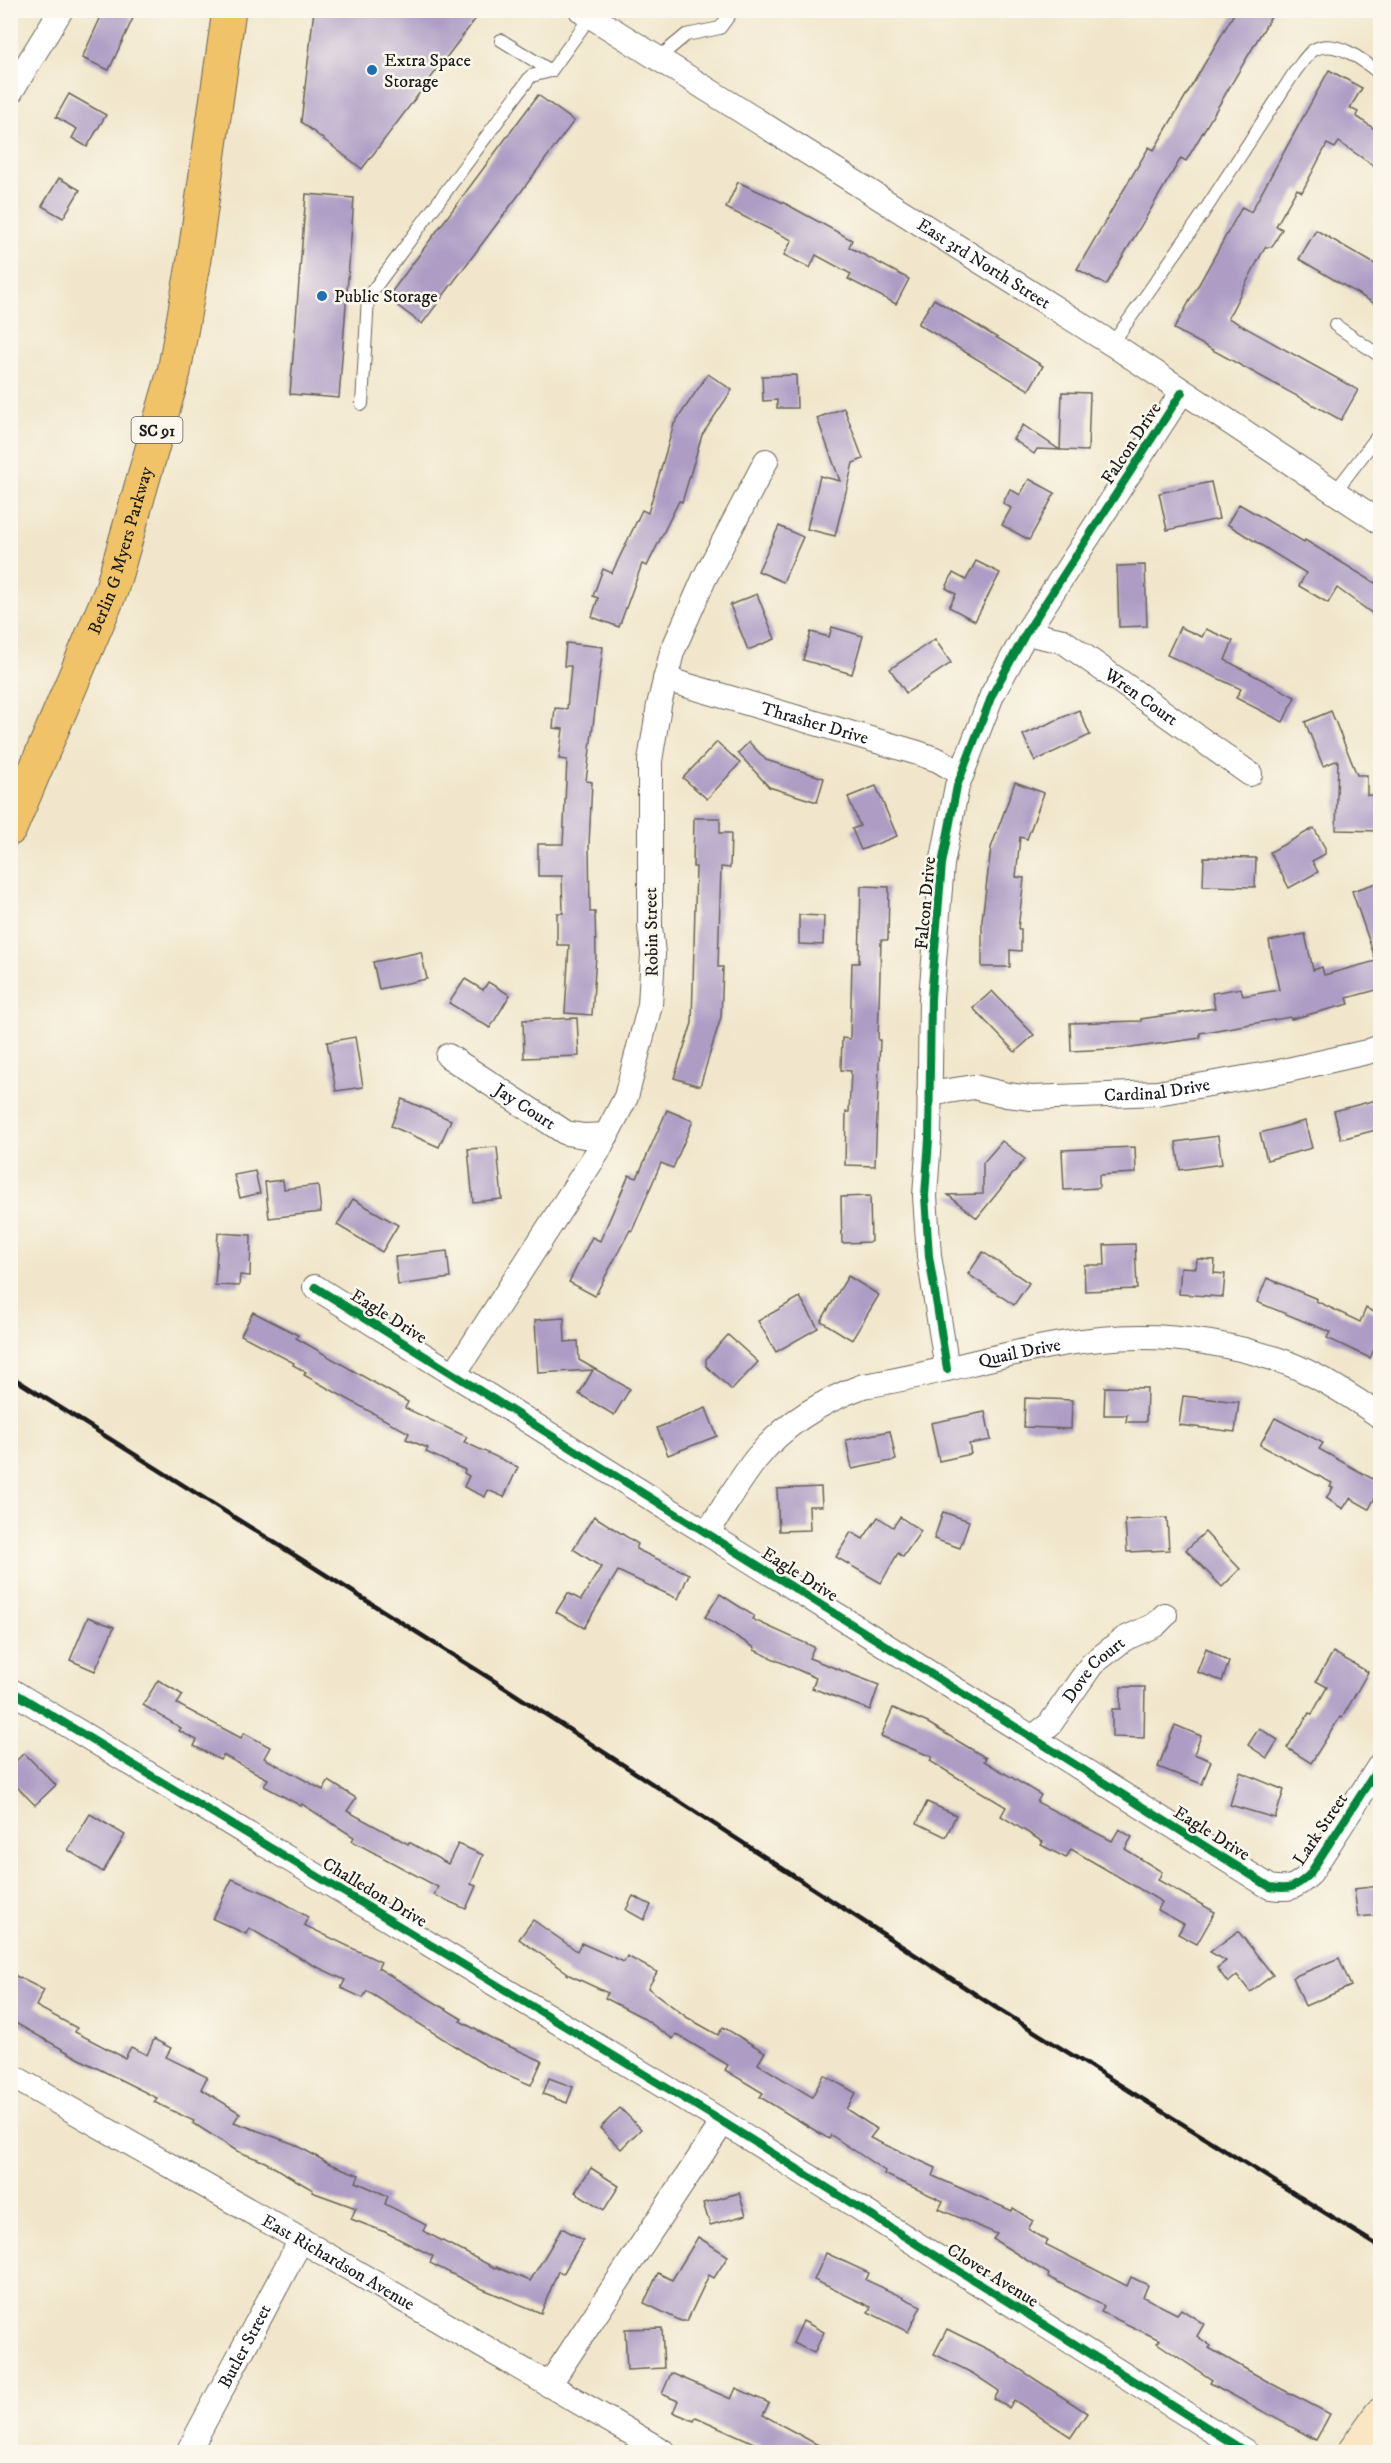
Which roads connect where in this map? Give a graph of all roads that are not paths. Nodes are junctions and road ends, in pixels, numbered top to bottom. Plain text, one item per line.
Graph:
1 (61, 10) edge
2 (229, 10) edge
3 (733, 10) edge
4 (585, 12) edge
5 (501, 40) dead end
6 (657, 59) junction
7 (551, 71) junction
8 (1380, 74) edge
9 (10, 93) edge
10 (1335, 325) dead end
11 (1112, 344) junction
12 (1380, 356) edge
13 (1182, 392) junction
14 (362, 404) dead end
15 (1380, 433) edge
16 (766, 461) dead end
17 (1334, 493) junction
18 (1380, 522) edge
19 (1026, 633) junction
20 (665, 679) junction
21 (962, 774) junction
22 (1250, 774) dead end
23 (10, 829) edge
24 (1380, 1047) edge
25 (448, 1056) dead end
26 (929, 1094) junction
27 (607, 1135) junction
28 (315, 1287) dead end
29 (947, 1370) junction
30 (454, 1374) junction
31 (1380, 1416) edge
32 (707, 1533) junction
33 (1165, 1615) dead end
34 (10, 1690) edge
35 (1032, 1738) junction
36 (1380, 1765) edge
37 (1373, 1793) edge
38 (1270, 1887) joint
39 (10, 2075) edge
40 (723, 2122) junction
41 (301, 2240) junction
42 (549, 2385) junction
43 (1380, 2415) edge
44 (188, 2452) edge
45 (664, 2452) edge
46 (1246, 2452) edge
47 (1354, 2452) edge

1 - 9 street
2 - 23 main road, Berlin G Myers Parkway / SC 91
3 - 6 lane
4 - 6 street, East 3rd North Street
4 - 7 lane
5 - 7 lane
6 - 11 street, East 3rd North Street
7 - 14 lane
8 - 11 lane
10 - 12 lane
11 - 13 street, East 3rd North Street
13 - 17 street, East 3rd North Street
13 - 19 street, Falcon Drive
15 - 17 lane
16 - 20 street, Robin Street
17 - 18 street, East 3rd North Street
19 - 21 street, Falcon Drive
19 - 22 street, Wren Court
20 - 21 street, Thrasher Drive
20 - 27 street, Robin Street
21 - 26 street, Falcon Drive
24 - 26 street, Cardinal Drive
25 - 27 street, Jay Court
26 - 29 street, Falcon Drive
27 - 30 street, Robin Street
28 - 30 street, Eagle Drive
29 - 31 street, Quail Drive
29 - 32 street, Quail Drive
30 - 32 street, Eagle Drive
32 - 35 street, Eagle Drive
33 - 35 street, Dove Court
34 - 40 street, Challedon Drive
35 - 38 street, Eagle Drive
36 - 37 street, Lark Street
37 - 38 street, Lark Street
39 - 41 street, East Richardson Avenue
40 - 42 street
40 - 46 street, Clover Avenue
41 - 42 street, East Richardson Avenue
41 - 44 street, Butler Street
42 - 45 street, East Richardson Avenue
43 - 47 street

